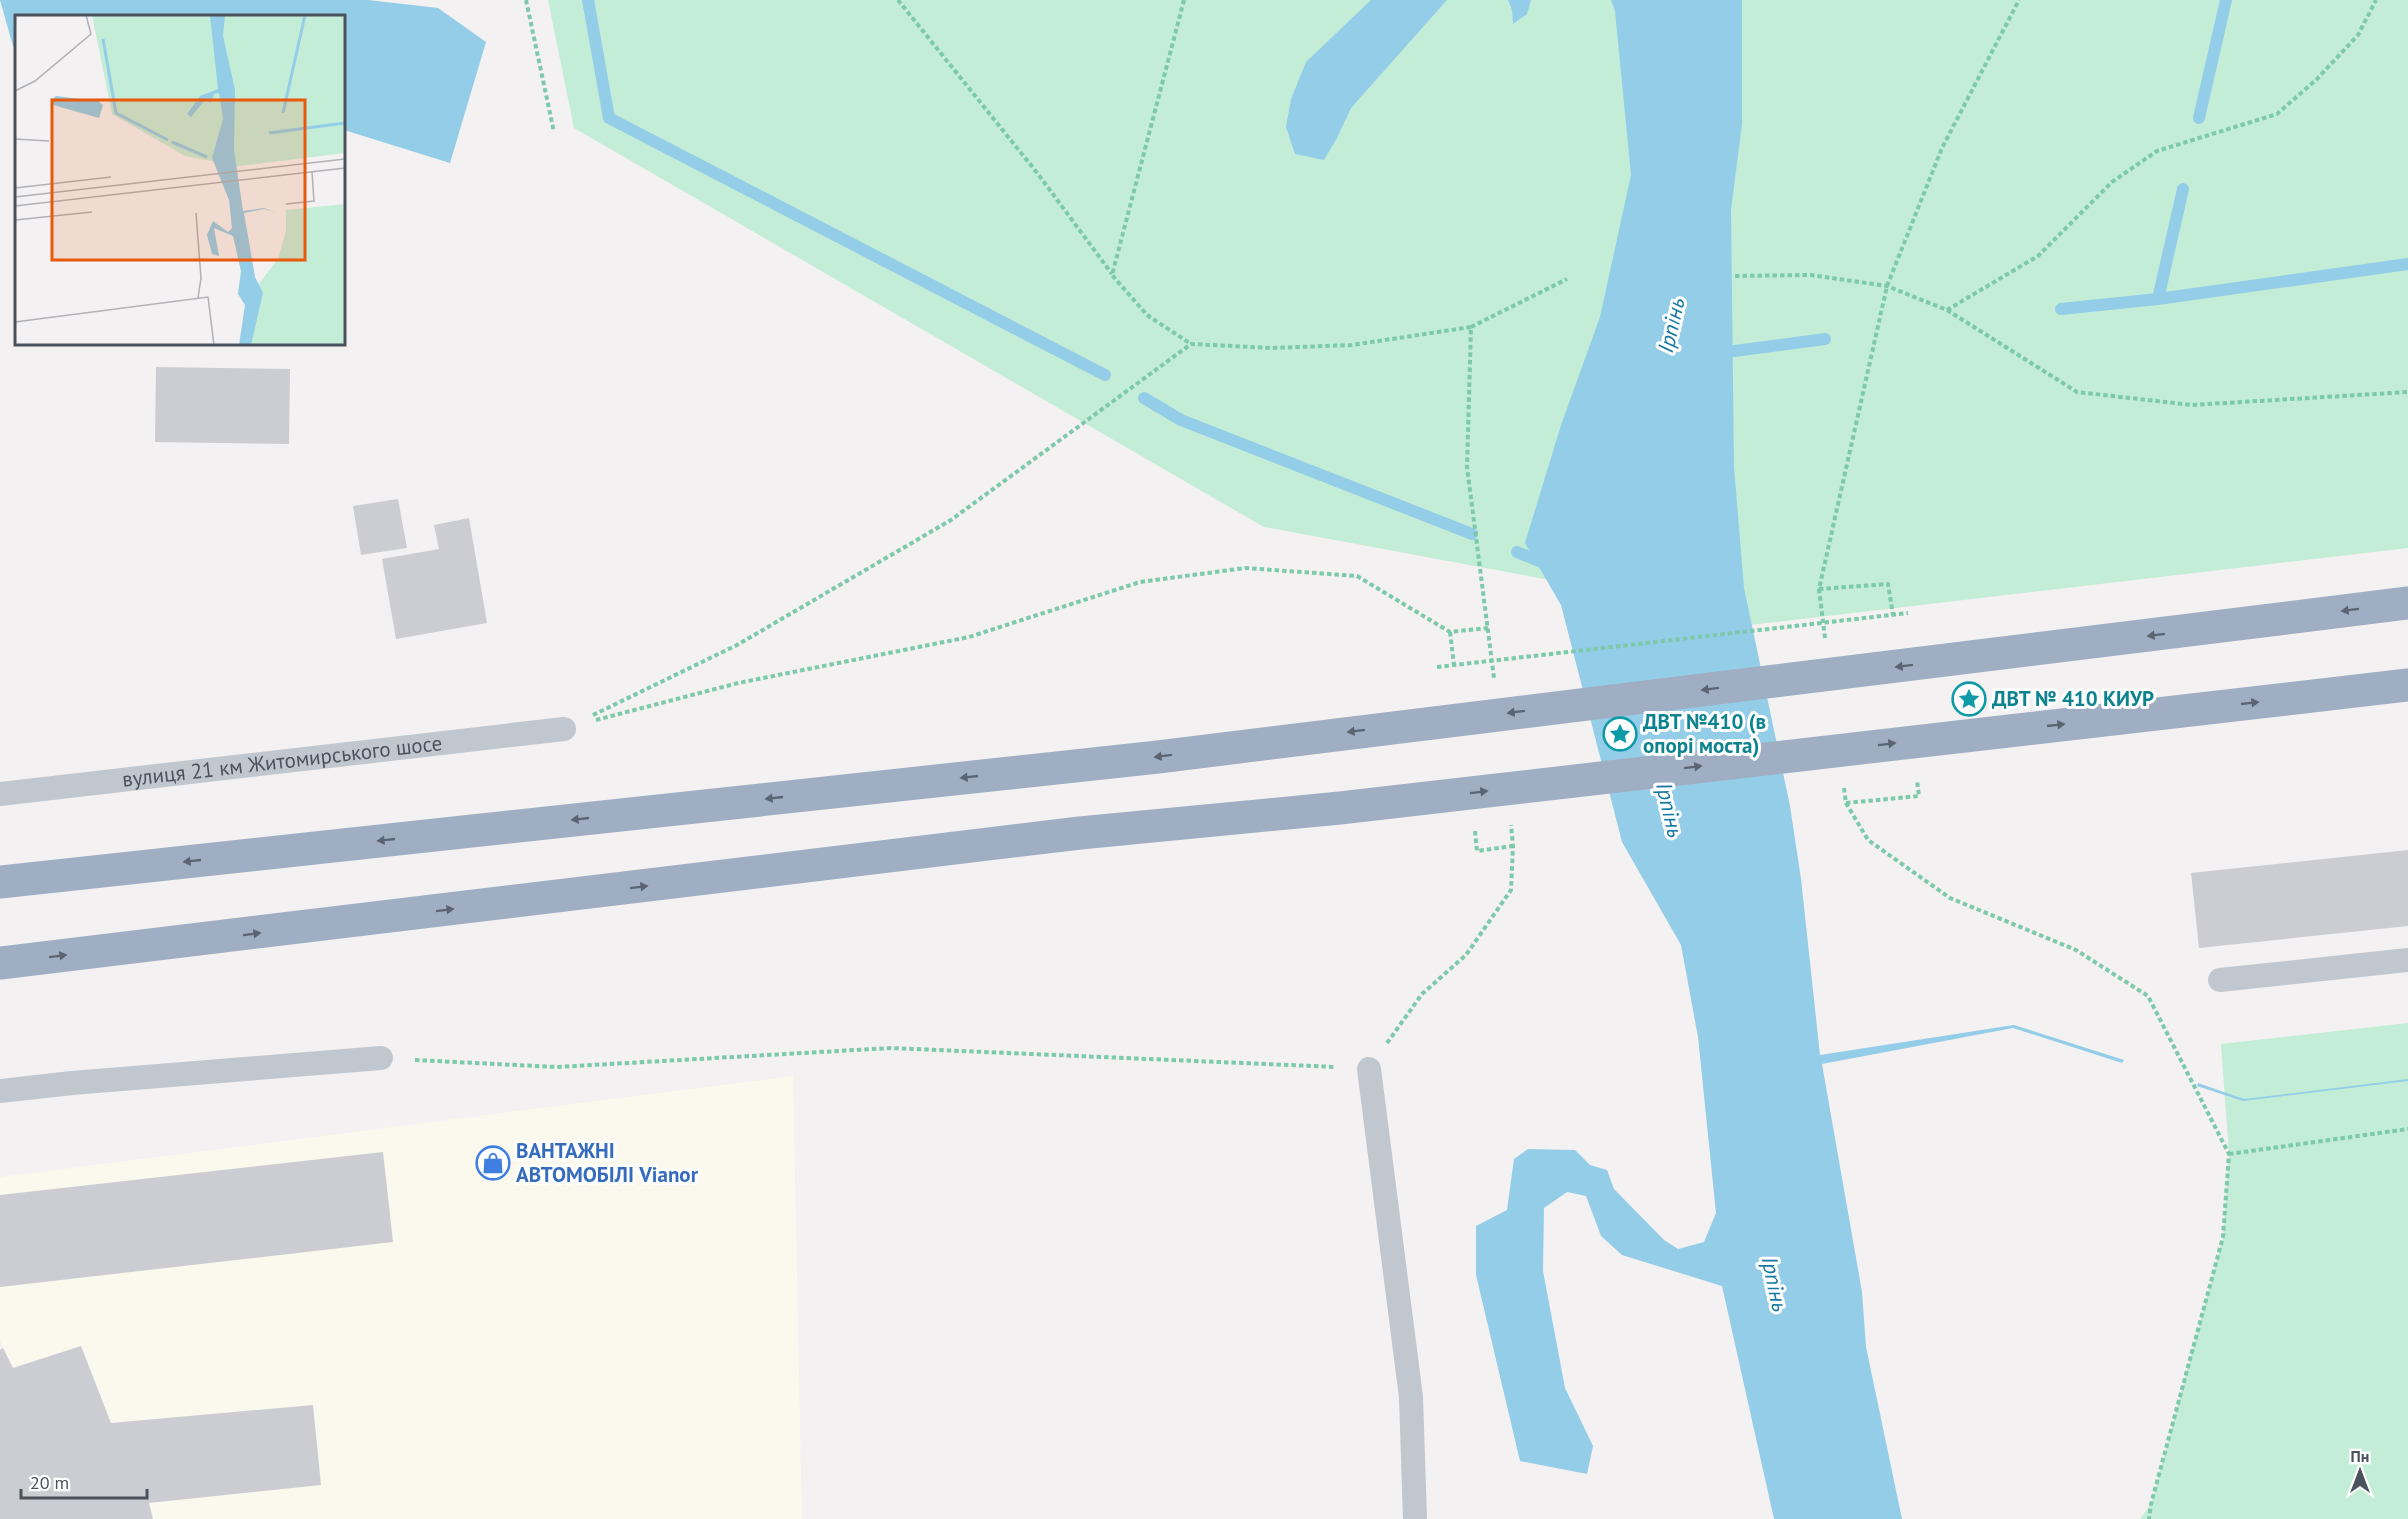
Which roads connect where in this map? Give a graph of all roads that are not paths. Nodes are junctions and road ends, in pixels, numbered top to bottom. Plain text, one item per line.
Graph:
1 (2408, 603) edge
2 (2408, 686) edge
3 (564, 729) road end
4 (0, 794) edge
5 (0, 882) edge
6 (2408, 960) edge
7 (0, 963) edge
8 (2220, 980) dead end
9 (381, 1058) dead end
10 (1369, 1069) dead end
11 (0, 1091) edge
12 (1415, 1519) edge

1 -> 5 highway
7 -> 2 highway
3 - 4 lane, вулиця 21 км Житомирського шосе
6 - 8 lane
9 - 11 lane
10 - 12 lane

